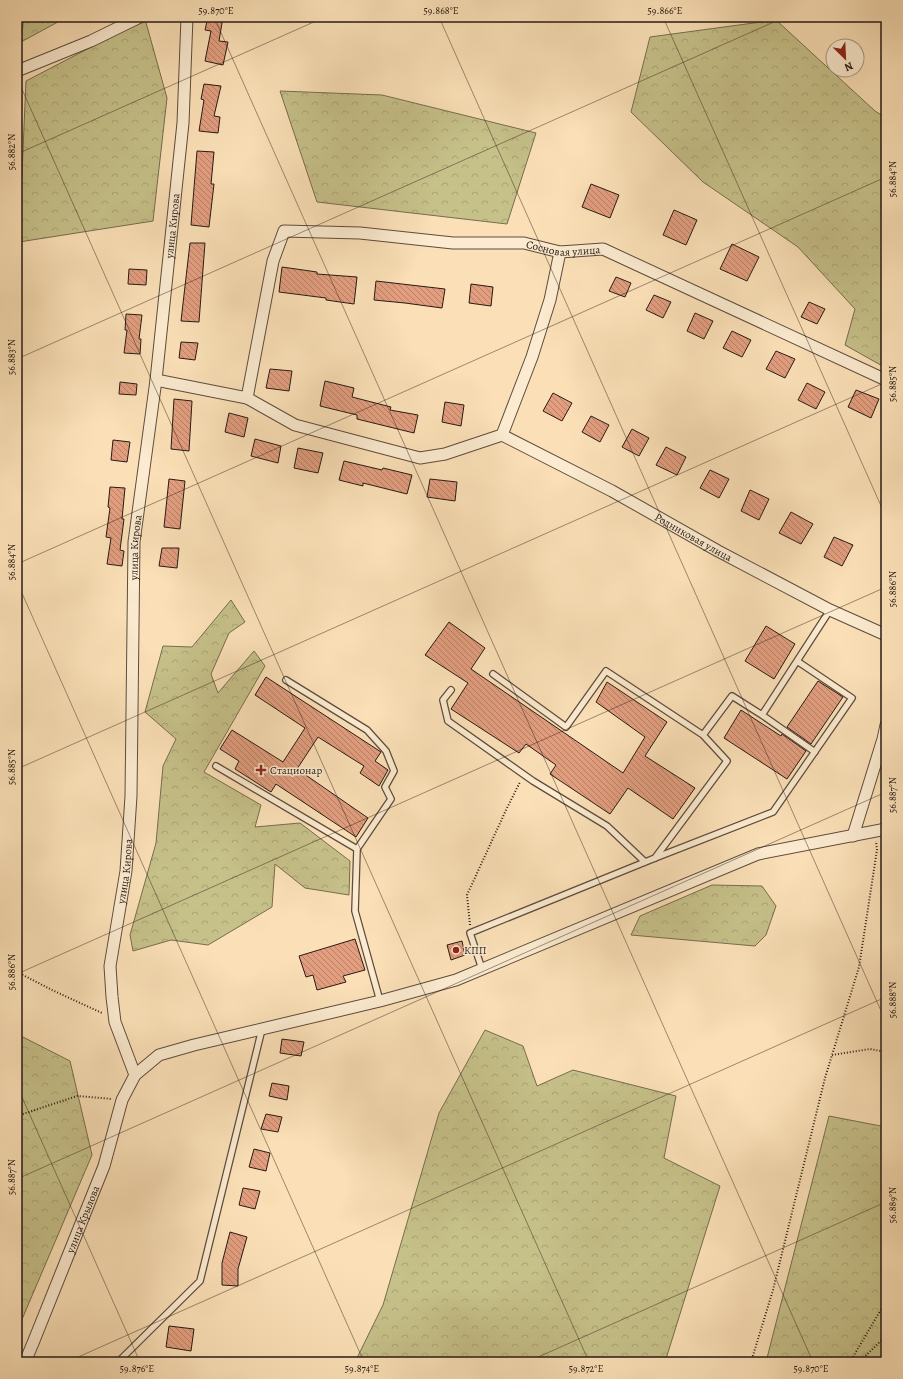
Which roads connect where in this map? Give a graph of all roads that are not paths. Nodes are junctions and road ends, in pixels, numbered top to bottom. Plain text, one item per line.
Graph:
1 (140, 17) edge
2 (187, 17) edge
3 (17, 71) edge
4 (560, 252) junction
5 (156, 380) junction
6 (886, 380) edge
7 (247, 398) junction
8 (502, 435) junction
9 (830, 610) junction
10 (886, 635) edge
11 (797, 661) junction
12 (493, 674) dead end
13 (286, 680) dead end
14 (451, 690) dead end
15 (762, 715) junction
16 (886, 725) edge
17 (703, 735) junction
18 (815, 752) junction
19 (216, 766) dead end
20 (881, 830) edge
21 (853, 836) junction
22 (357, 849) junction
23 (655, 858) junction
24 (645, 862) junction
25 (482, 969) junction
26 (380, 1001) junction
27 (262, 1029) junction
28 (135, 1075) junction
29 (25, 1362) edge
30 (118, 1362) edge

1 - 3 street
2 - 5 street, улица Кирова
4 - 6 street, Сосновая улица
4 - 7 street, Сосновая улица
4 - 8 street
5 - 7 street
5 - 28 street, улица Кирова
7 - 8 street
8 - 9 street, Родниковая улица
9 - 10 street, Родниковая улица
9 - 11 lane
11 - 15 lane
11 - 18 lane
12 - 17 lane
13 - 22 lane
14 - 24 lane
15 - 17 lane
15 - 18 lane
16 - 21 street
17 - 23 lane
18 - 23 lane
19 - 22 lane
20 - 21 street
21 - 25 street
22 - 26 lane
23 - 24 lane
24 - 25 lane
25 - 26 street
26 - 27 street
27 - 28 street
27 - 30 lane
28 - 29 street, улица Крылова

